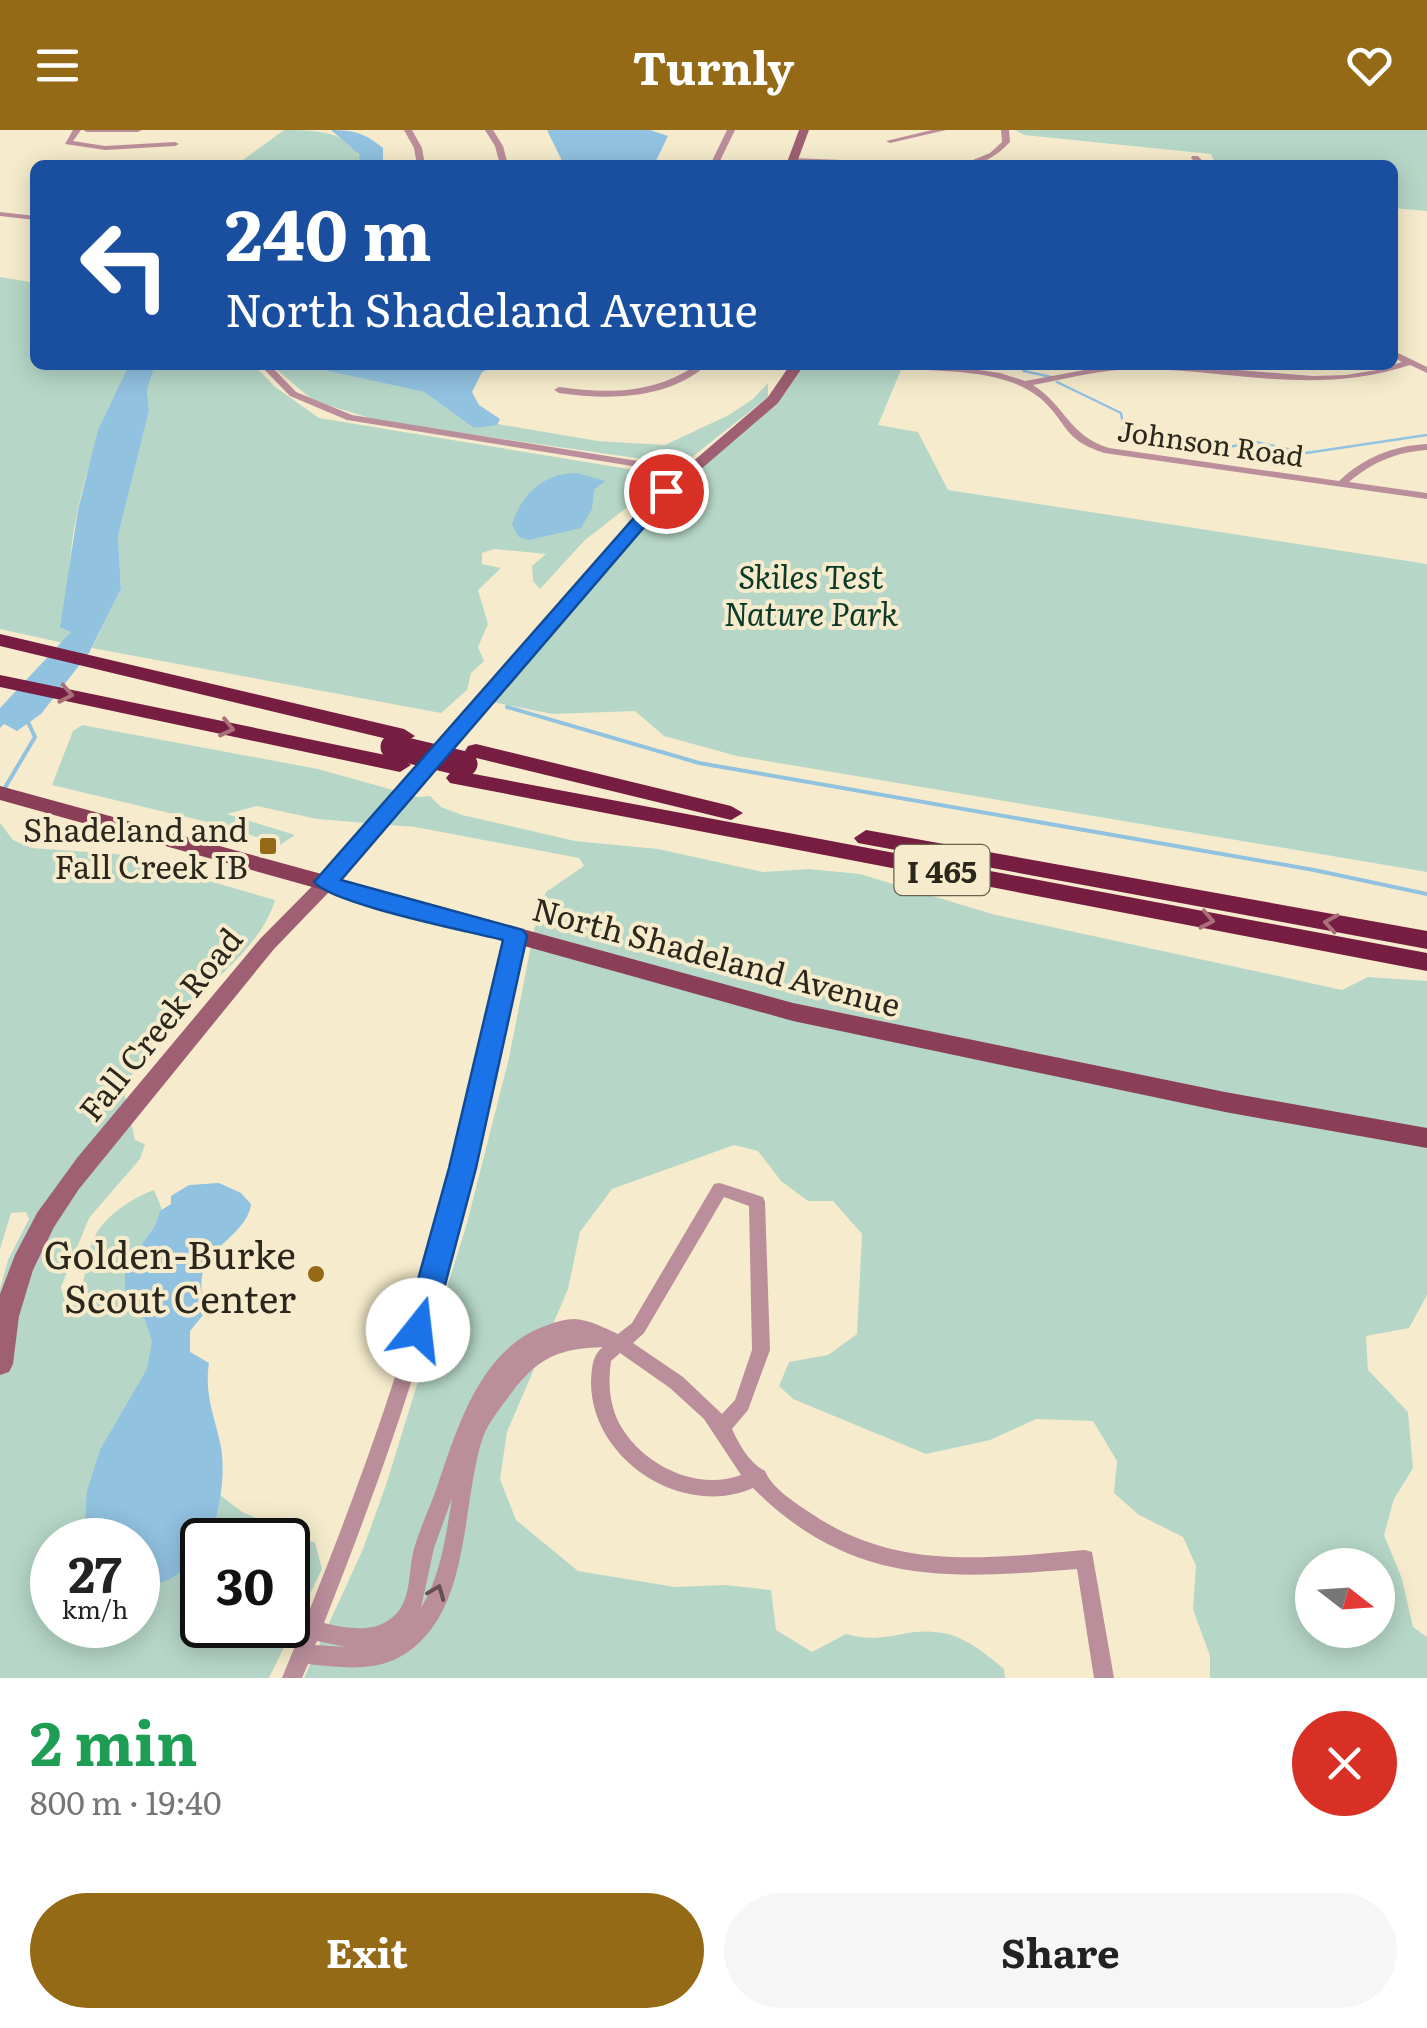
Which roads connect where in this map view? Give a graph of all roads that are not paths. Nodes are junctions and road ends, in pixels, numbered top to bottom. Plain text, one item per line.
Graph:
1 (78, 130) edge
2 (87, 130) edge
3 (138, 130) edge
4 (408, 130) edge
5 (489, 130) edge
6 (731, 130) edge
7 (804, 130) edge
8 (942, 130) edge
9 (1005, 130) edge
10 (890, 141) dead end
11 (174, 144) dead end
12 (419, 160) edge
13 (502, 160) edge
14 (716, 160) edge
15 (793, 160) edge
16 (977, 160) edge
17 (0, 214) edge
18 (30, 217) edge
19 (1398, 357) edge
20 (1410, 362) junction
21 (1398, 366) edge
22 (270, 370) edge
23 (694, 370) edge
24 (794, 370) edge
25 (937, 370) edge
26 (1112, 370) edge
27 (1181, 370) edge
28 (1385, 370) edge
29 (1427, 370) edge
30 (1023, 384) junction
31 (559, 390) dead end
32 (1427, 447) edge
33 (688, 472) junction
34 (1341, 484) junction
35 (1427, 496) edge
36 (2, 659) edge
37 (145, 688) junction
38 (399, 749) junction
39 (466, 764) junction
40 (0, 793) edge
41 (325, 882) junction
42 (515, 936) junction
43 (1427, 940) edge
44 (1427, 962) edge
45 (1427, 1138) edge
46 (611, 1342) junction
47 (0, 1364) edge
48 (722, 1428) junction
49 (758, 1477) junction
50 (312, 1630) junction
51 (302, 1654) junction
52 (292, 1678) edge
53 (1104, 1678) edge

1 - 11 street
2 - 3 street
4 - 12 street
5 - 13 street
6 - 14 street
7 - 15 main road
8 - 10 street
9 - 16 street
17 - 18 street
19 - 20 street
20 - 21 street
20 - 29 street
22 - 33 street
23 - 31 street
24 - 33 main road, Fall Creek Road
25 - 30 street
26 - 30 street
27 - 28 street
30 - 34 street, Johnson Road
32 - 34 street
33 - 41 main road, Fall Creek Road
34 - 35 street, Johnson Road
36 - 37 highway, I 465
36 - 37 highway
37 - 38 highway, I 465
37 - 38 highway
38 - 39 highway, I 465
43 -> 39 highway, I 465
39 -> 44 highway, I 465
40 - 41 main road, North Shadeland Avenue
41 - 42 main road, North Shadeland Avenue
41 - 47 main road, Fall Creek Road
42 - 45 main road, North Shadeland Avenue
42 - 50 street
46 - 48 street
46 - 48 street
46 - 49 street
46 - 50 street
51 -> 46 street
48 - 49 street
49 - 53 street
50 - 51 street
51 - 52 street

